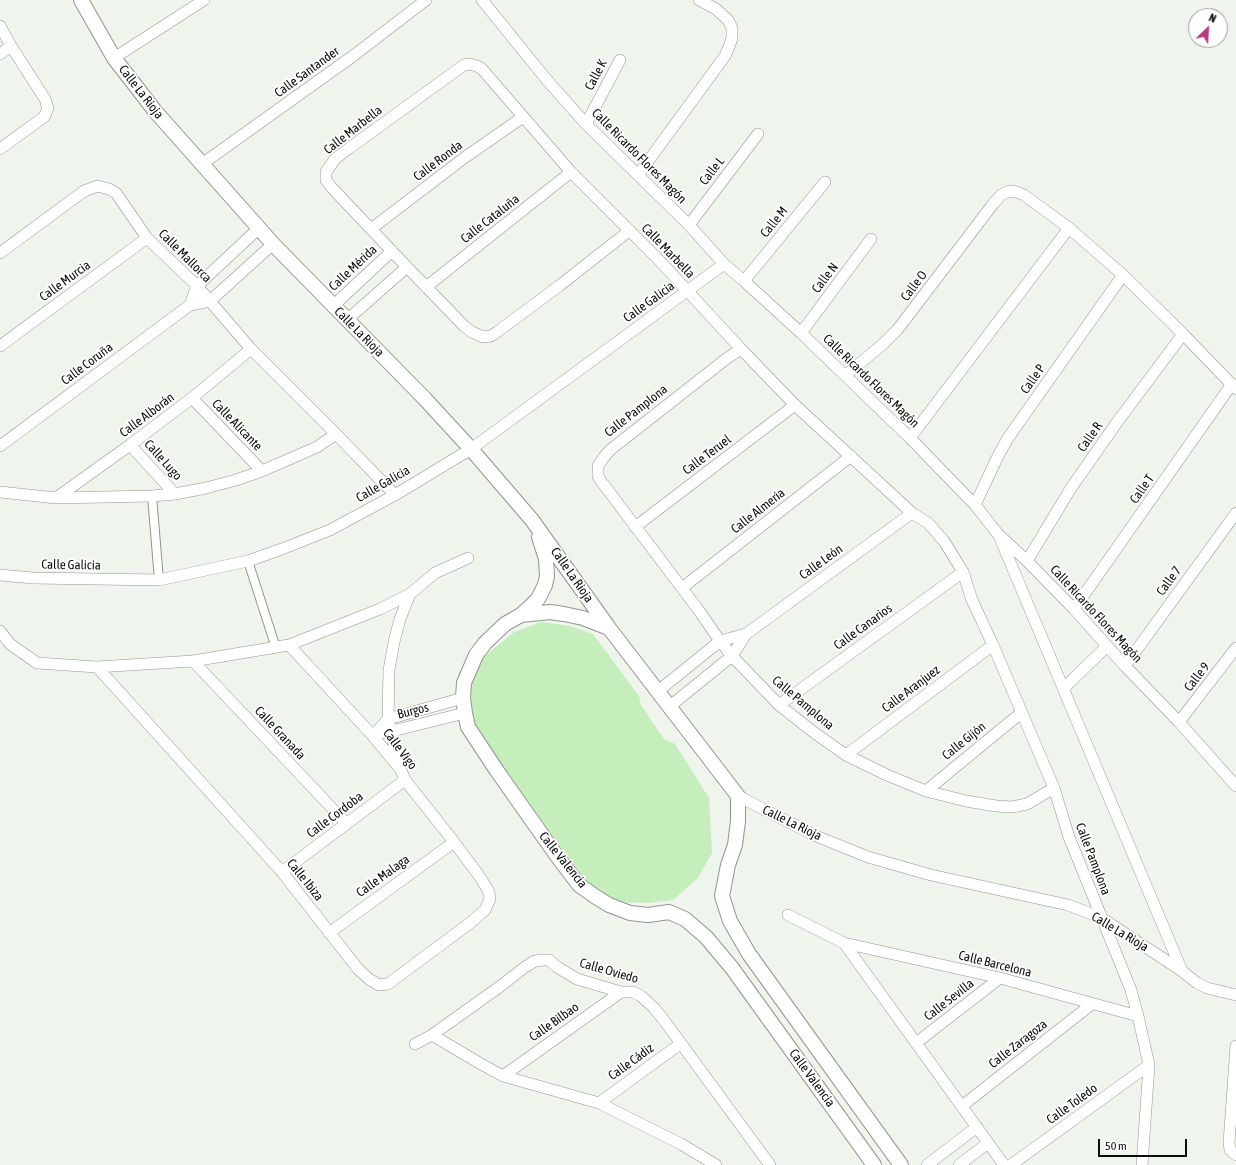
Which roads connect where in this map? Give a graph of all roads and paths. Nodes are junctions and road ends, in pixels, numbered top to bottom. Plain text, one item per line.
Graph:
1 (81, 0) edge
2 (204, 0) edge
3 (483, 0) edge
4 (699, 0) edge
5 (424, 1) edge
6 (0, 26) edge
7 (11, 46) junction
8 (0, 54) edge
9 (114, 58) junction
10 (620, 60) dead end
11 (523, 117) junction
12 (586, 124) junction
13 (758, 134) dead end
14 (0, 148) edge
15 (202, 164) junction
16 (571, 172) junction
17 (638, 175) junction
18 (825, 182) dead end
19 (689, 225) junction
20 (259, 228) junction
21 (1069, 228) junction
22 (371, 229) junction
23 (629, 230) junction
24 (147, 238) junction
25 (871, 239) dead end
26 (273, 244) junction
27 (392, 251) junction
28 (0, 253) edge
29 (724, 264) junction
30 (406, 267) junction
31 (1123, 275) junction
32 (744, 281) junction
33 (197, 286) junction
34 (426, 287) junction
35 (688, 291) junction
36 (210, 301) junction
37 (190, 305) junction
38 (333, 306) junction
39 (347, 320) junction
40 (801, 333) junction
41 (1183, 334) junction
42 (0, 346) edge
43 (251, 349) junction
44 (741, 349) junction
45 (846, 375) junction
46 (1234, 387) edge
47 (192, 398) junction
48 (795, 405) junction
49 (336, 434) junction
50 (910, 438) junction
51 (130, 445) junction
52 (0, 446) edge
53 (471, 449) junction
54 (851, 456) junction
55 (262, 471) junction
56 (0, 492) edge
57 (174, 494) junction
58 (395, 494) junction
59 (152, 496) junction
60 (56, 498) junction
61 (975, 505) junction
62 (912, 513) junction
63 (1236, 513) edge
64 (532, 520) junction
65 (635, 527) junction
66 (998, 534) junction
67 (468, 558) dead end
68 (248, 561) junction
69 (1027, 561) junction
70 (963, 572) junction
71 (0, 574) edge
72 (159, 580) junction
73 (682, 588) junction
74 (410, 594) junction
75 (1074, 609) junction
76 (521, 615) junction
77 (610, 628) junction
78 (0, 631) edge
79 (746, 634) junction
80 (720, 641) junction
81 (289, 645) junction
82 (993, 645) junction
83 (1106, 646) junction
84 (276, 648) junction
85 (1236, 648) edge
86 (732, 656) junction
87 (193, 661) junction
88 (1125, 666) junction
89 (96, 667) junction
90 (1064, 688) junction
91 (657, 692) junction
92 (463, 698) junction
93 (779, 705) junction
94 (669, 707) junction
95 (465, 713) junction
96 (1021, 713) junction
97 (388, 719) junction
98 (1179, 722) junction
99 (391, 731) junction
100 (373, 736) junction
101 (846, 755) junction
102 (403, 775) junction
103 (1235, 783) edge
104 (1054, 788) junction
105 (926, 791) junction
106 (738, 796) junction
107 (346, 823) junction
108 (454, 842) junction
109 (282, 872) junction
110 (480, 877) joint
111 (788, 915) dead end
112 (1100, 917) junction
113 (329, 933) junction
114 (844, 944) junction
115 (749, 954) junction
116 (732, 968) junction
117 (1182, 971) junction
118 (1000, 978) junction
119 (621, 992) junction
120 (1236, 995) edge
121 (1092, 1004) junction
122 (1138, 1016) junction
123 (432, 1035) junction
124 (916, 1043) junction
125 (415, 1044) dead end
126 (680, 1044) junction
127 (1236, 1046) edge
128 (1149, 1065) junction
129 (503, 1076) junction
130 (599, 1103) junction
131 (962, 1106) junction
132 (977, 1127) junction
133 (988, 1143) junction
134 (1236, 1155) edge
135 (716, 1165) edge
136 (770, 1165) edge
137 (874, 1165) edge
138 (901, 1165) edge
139 (927, 1165) edge
140 (959, 1165) edge
141 (1004, 1165) edge
142 (1011, 1165) edge
143 (1142, 1165) edge

1 - 9 street, Calle La Rioja
2 - 9 street
3 - 12 street, Calle Ricardo Flores Magón
4 - 17 street
5 - 15 street, Calle Santander
6 - 7 street
7 - 8 street
7 - 14 street
9 - 15 street, Calle La Rioja
10 - 12 street, Calle K
11 - 16 street, Calle Marbella
11 - 22 street, Calle Ronda
11 - 22 street, Calle Marbella
12 - 17 street, Calle Ricardo Flores Magón
13 - 19 street, Calle L
15 - 20 street, Calle La Rioja
16 - 23 street, Calle Marbella
16 - 34 street, Calle Cataluña
17 - 19 street, Calle Ricardo Flores Magón
18 - 32 street, Calle M
19 - 29 street, Calle Ricardo Flores Magón
20 - 26 street, Calle La Rioja
20 - 33 street
21 - 31 street, Calle O
21 - 45 street, Calle O
21 - 50 street
22 - 27 street, Calle Marbella
23 - 34 street, Calle Marbella
23 - 35 street, Calle Marbella
24 - 28 street, Calle Mallorca
24 - 33 street, Calle Mallorca
24 - 42 street, Calle Murcia
25 - 40 street, Calle N
26 - 36 street
26 - 38 street, Calle La Rioja
27 - 30 street, Calle Marbella
27 - 38 street, Calle Mérida
29 - 32 street, Calle Ricardo Flores Magón
29 - 35 street, Calle Galicia
30 - 34 street, Calle Marbella
30 - 39 street
31 - 41 street, Calle O
31 - 61 street, Calle P
32 - 40 street, Calle Ricardo Flores Magón
33 - 36 street, Calle Mallorca
33 - 37 street
35 - 44 street, Calle Marbella
35 - 53 street, Calle Galicia
36 - 37 street, Calle Coruña
36 - 43 street, Calle Mallorca
37 - 52 street, Calle Coruña
38 - 39 street, Calle La Rioja
39 - 53 street, Calle La Rioja
40 - 45 street, Calle Ricardo Flores Magón
41 - 46 street, Calle O
41 - 69 street, Calle R
43 - 47 street, Calle Alborán
43 - 49 street, Calle Mallorca
44 - 48 street, Calle Pamplona
44 - 65 street, Calle Pamplona
45 - 50 street, Calle Ricardo Flores Magón
46 - 75 street, Calle T
47 - 51 street, Calle Alborán
47 - 55 street, Calle Alicante
48 - 54 street, Calle Pamplona
48 - 65 street, Calle Teruel
49 - 55 street
49 - 58 street, Calle Mallorca
50 - 61 street, Calle Ricardo Flores Magón
51 - 57 street, Calle Lugo
51 - 60 street, Calle Alborán
53 - 58 street, Calle Galicia
53 - 64 street, Calle La Rioja
54 - 62 street, Calle Pamplona
54 - 73 street, Calle Almeria
55 - 57 street
56 - 60 street
57 - 59 street
58 - 68 street, Calle Galicia
59 - 60 street
59 - 72 street
61 - 66 street, Calle Ricardo Flores Magón
62 - 70 street, Calle Pamplona
62 - 79 street, Calle León
63 - 88 street, Calle 7
64 - 76 street, Calle Valencia
64 - 77 street, Calle La Rioja
65 - 73 street, Calle Pamplona
66 - 69 street, Calle Ricardo Flores Magón
66 - 90 street
67 - 74 street
68 - 72 street, Calle Galicia
68 - 84 street
69 - 75 street, Calle Ricardo Flores Magón
70 - 82 street, Calle Pamplona
70 - 93 street, Calle Canarios
71 - 72 street, Calle Galicia
73 - 80 street, Calle Pamplona
74 - 81 street
74 - 97 street
75 - 83 street, Calle Ricardo Flores Magón
76 - 77 street
76 - 92 street, Calle Valencia
77 - 91 street, Calle La Rioja
78 - 89 street
79 - 80 street, Calle León
79 - 86 street, Calle León
80 - 86 street, Calle Pamplona
80 - 91 street, Calle León
81 - 84 street
81 - 100 street, Calle Vigo
82 - 96 street, Calle Pamplona
82 - 101 street, Calle Aranjuez
83 - 88 street, Calle Ricardo Flores Magón
83 - 90 street
84 - 87 street
85 - 98 street, Calle 9
86 - 93 street, Calle Pamplona
86 - 94 street, Calle León
87 - 89 street
87 - 107 street, Calle Granada
88 - 98 street, Calle Ricardo Flores Magón
89 - 109 street, Calle Ibiza
90 - 117 street
91 - 94 street, Calle La Rioja
92 - 95 street, Calle Valencia
92 - 97 street, Burgos
93 - 101 street, Calle Pamplona
94 - 106 street, Calle La Rioja
95 - 99 street, Burgos
95 - 116 street, Calle Valencia
96 - 104 street, Calle Pamplona
96 - 105 street, Calle Gijón
97 - 99 street
97 - 100 street, Burgos
98 - 103 street, Calle Ricardo Flores Magón
99 - 100 street, Burgos
99 - 102 street
100 - 102 street, Calle Vigo
101 - 105 street, Calle Pamplona
102 - 107 street, Calle Cordoba
102 - 108 street, Calle Vigo
104 - 105 street, Calle Pamplona
104 - 112 street, Calle Pamplona
106 - 112 street, Calle La Rioja
106 - 115 street, Calle Valencia
107 - 109 street, Calle Cordoba
108 - 110 street, Calle Vigo
108 - 113 street, Calle Malaga
109 - 113 street, Calle Ibiza
110 - 113 street, Calle Ibiza
111 - 114 street, Calle Barcelona
112 - 117 street, Calle La Rioja
112 - 122 street
114 - 118 street, Calle Barcelona
114 - 124 street, Calle Barcelona
115 - 116 street
115 - 138 street, Calle Valencia
116 - 137 street, Calle Valencia
117 - 120 street
118 - 121 street, Calle Barcelona
118 - 124 street, Calle Sevilla
119 - 123 street, Calle Oviedo
119 - 126 street, Calle Oviedo
119 - 129 street, Calle Bilbao
121 - 122 street, Calle Barcelona
121 - 131 street, Calle Zaragoza
122 - 128 street
123 - 125 street, Calle Oviedo
123 - 129 street
124 - 131 street, Calle Barcelona
126 - 130 street, Calle Cádiz
126 - 136 street, Calle Oviedo
127 - 134 street
128 - 142 street, Calle Toledo
128 - 143 street
129 - 130 street
130 - 135 street
131 - 132 street, Calle Barcelona
132 - 133 street, Calle Barcelona
132 - 139 street
133 - 140 street
133 - 141 street, Calle Barcelona

